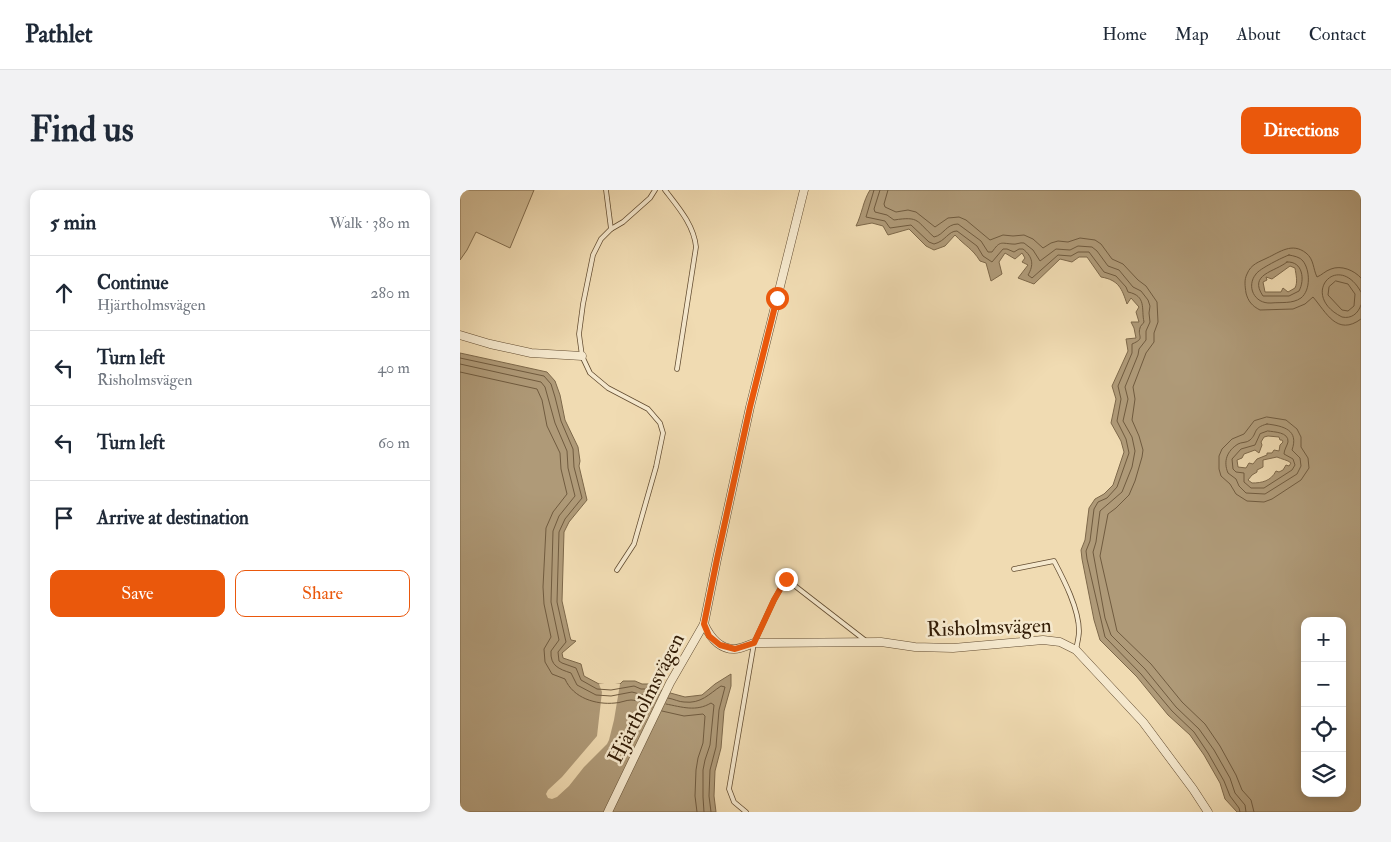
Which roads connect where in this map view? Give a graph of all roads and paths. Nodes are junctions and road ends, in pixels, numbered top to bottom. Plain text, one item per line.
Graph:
1 (606, 190) edge
2 (655, 190) edge
3 (665, 190) edge
4 (804, 190) edge
5 (611, 229) junction
6 (460, 335) edge
7 (582, 356) junction
8 (676, 369) dead end
9 (1014, 569) dead end
10 (617, 570) dead end
11 (704, 624) junction
12 (867, 642) junction
13 (754, 643) junction
14 (1076, 650) junction
15 (608, 812) edge
16 (746, 812) edge
17 (1208, 812) edge

1 - 5 lane
2 - 5 lane
3 - 8 lane
4 - 11 street, Hjärtholmsvägen
5 - 7 lane
6 - 7 street
7 - 10 lane
9 - 14 lane
11 - 13 street, Risholmsvägen
11 - 15 street, Hjärtholmsvägen
12 - 13 street, Risholmsvägen
12 - 13 lane
12 - 14 street, Risholmsvägen
13 - 16 lane
14 - 17 street, Risholmsvägen

